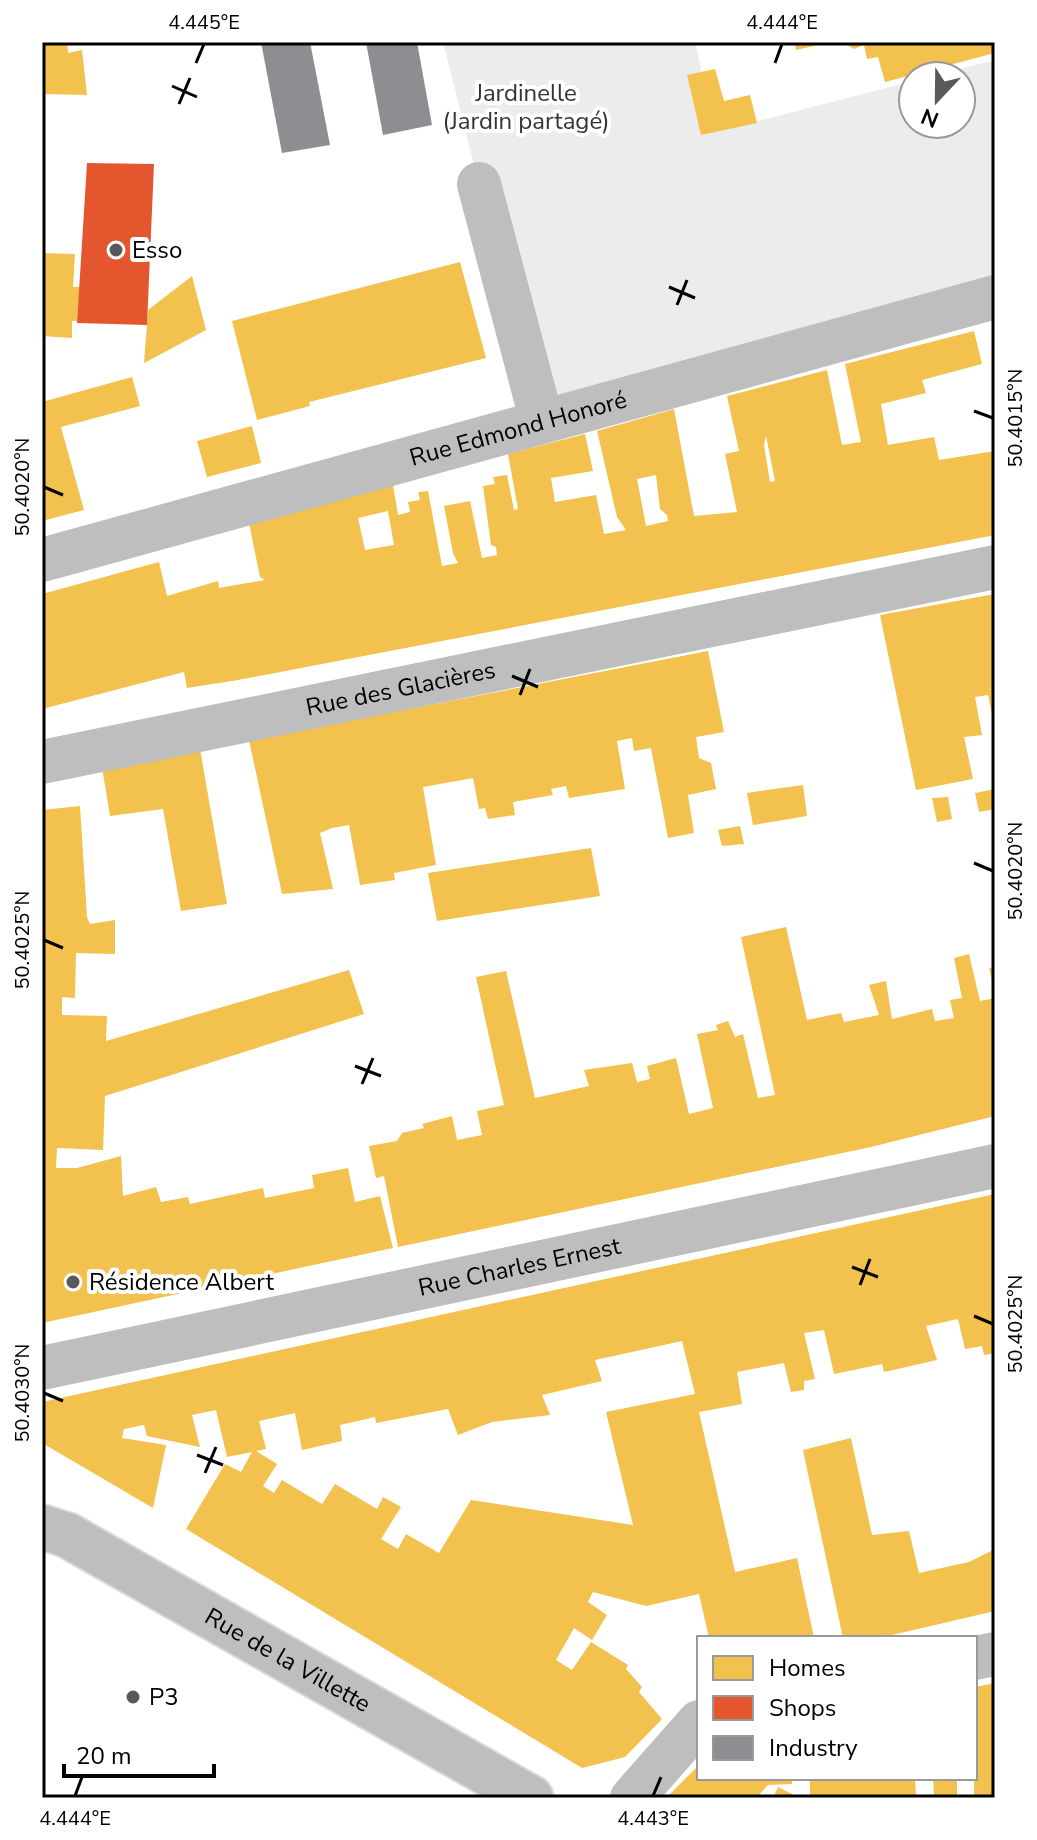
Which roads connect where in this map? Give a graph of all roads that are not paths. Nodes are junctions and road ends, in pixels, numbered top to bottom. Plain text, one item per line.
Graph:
1 (479, 184) dead end
2 (995, 297) edge
3 (542, 422) junction
4 (42, 560) edge
5 (995, 567) edge
6 (42, 762) edge
7 (995, 1166) edge
8 (42, 1368) edge
9 (50, 1537) edge
10 (697, 1724) edge
11 (531, 1798) edge
12 (632, 1798) edge

1 - 3 street
2 - 3 street, Rue Edmond Honoré
3 - 4 street, Rue Edmond Honoré
5 - 6 street, Rue des Glacières
7 - 8 street, Rue Charles Ernest
9 - 11 street, Rue de la Villette
10 - 12 street

